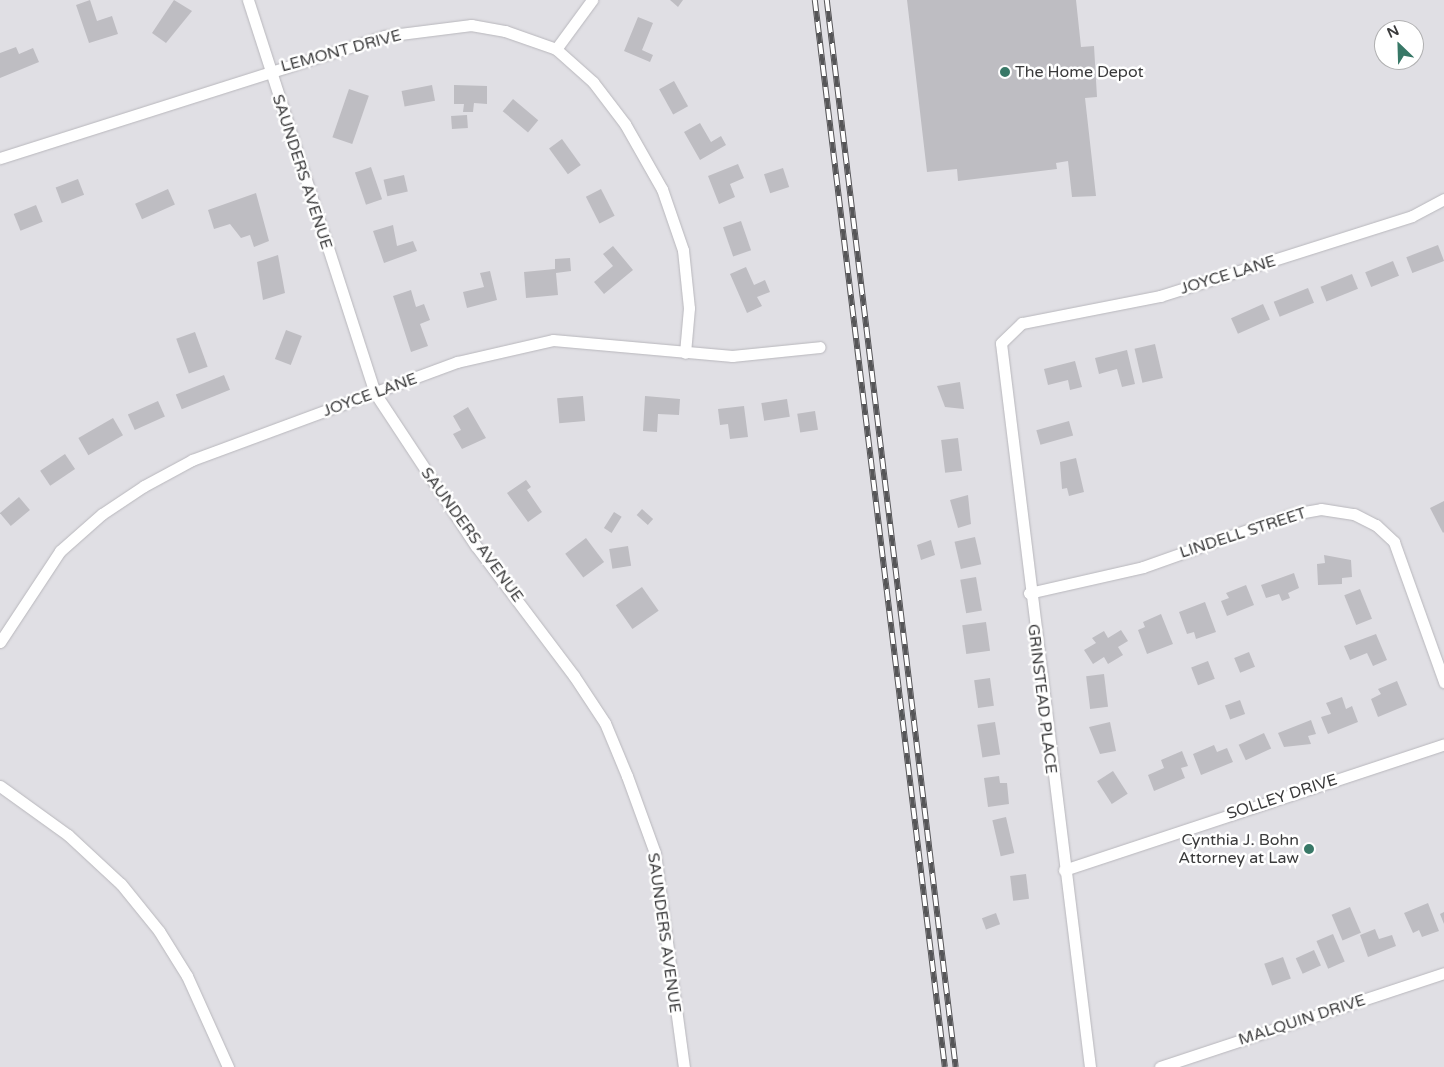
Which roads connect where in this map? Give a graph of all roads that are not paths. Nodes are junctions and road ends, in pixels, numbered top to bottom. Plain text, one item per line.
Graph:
1 (248, 0) edge
2 (592, 0) edge
3 (556, 49) junction
4 (268, 71) junction
5 (0, 158) edge
6 (1444, 199) edge
7 (1008, 332) joint
8 (820, 347) dead end
9 (684, 353) junction
10 (375, 393) junction
11 (1029, 594) junction
12 (0, 642) edge
13 (1444, 682) edge
14 (1444, 744) edge
15 (0, 786) edge
16 (1064, 870) junction
17 (1444, 973) edge
18 (228, 1067) edge
19 (684, 1067) edge
20 (1090, 1067) edge
21 (1160, 1067) edge

1 - 4 street, SAUNDERS AVENUE
2 - 3 street
3 - 4 street, LEMONT DRIVE
3 - 9 street, LEMONT DRIVE
4 - 5 street, LEMONT DRIVE
4 - 10 street, SAUNDERS AVENUE
6 - 7 street, JOYCE LANE
7 - 11 street, GRINSTEAD PLACE
8 - 9 street, JOYCE LANE
9 - 10 street, JOYCE LANE
10 - 12 street, JOYCE LANE
10 - 19 street, SAUNDERS AVENUE
11 - 13 street, LINDELL STREET
11 - 16 street, GRINSTEAD PLACE
14 - 16 street, SOLLEY DRIVE
15 - 18 street
16 - 20 street, GRINSTEAD PLACE
17 - 21 street, MALQUIN DRIVE

